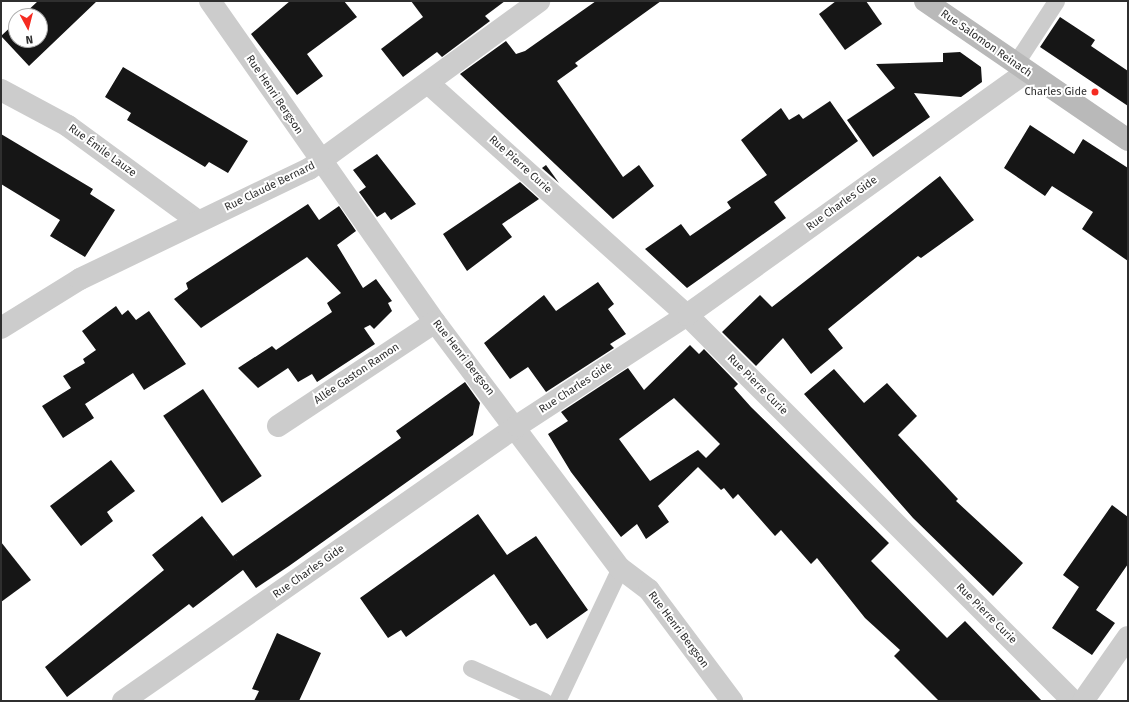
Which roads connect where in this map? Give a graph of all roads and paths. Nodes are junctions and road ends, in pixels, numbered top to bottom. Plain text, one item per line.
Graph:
1 (210, 1) edge
2 (539, 1) edge
3 (925, 1) edge
4 (1056, 1) edge
5 (1020, 68) junction
6 (428, 83) junction
7 (1, 90) edge
8 (1128, 140) edge
9 (320, 162) junction
10 (198, 221) junction
11 (687, 315) junction
12 (435, 322) junction
13 (1, 328) edge
14 (278, 426) dead end
15 (516, 426) junction
16 (620, 568) junction
17 (1128, 637) edge
18 (471, 668) dead end
19 (123, 701) edge
20 (544, 701) edge
21 (557, 701) edge
22 (732, 701) edge
23 (1073, 701) edge
24 (1083, 701) edge

1 - 9 street, Rue Henri Bergson
2 - 6 street, Rue Claude Bernard
3 - 5 street, Rue Salomon Reinach
4 - 5 lane
5 - 8 street, Rue Salomon Reinach
5 - 11 street, Rue Charles Gide
6 - 9 street, Rue Claude Bernard
6 - 11 street, Rue Pierre Curie
7 - 10 street, Rue Émile Lauze
9 - 10 street, Rue Claude Bernard
9 - 12 street, Rue Henri Bergson
10 - 13 street, Rue Claude Bernard
11 - 15 street, Rue Charles Gide
11 - 23 street, Rue Pierre Curie
12 - 14 street, Allée Gaston Ramon
12 - 15 street, Rue Henri Bergson
15 - 16 street, Rue Henri Bergson
15 - 19 street, Rue Charles Gide
16 - 21 lane
16 - 22 street, Rue Henri Bergson
17 - 24 street
18 - 20 lane

